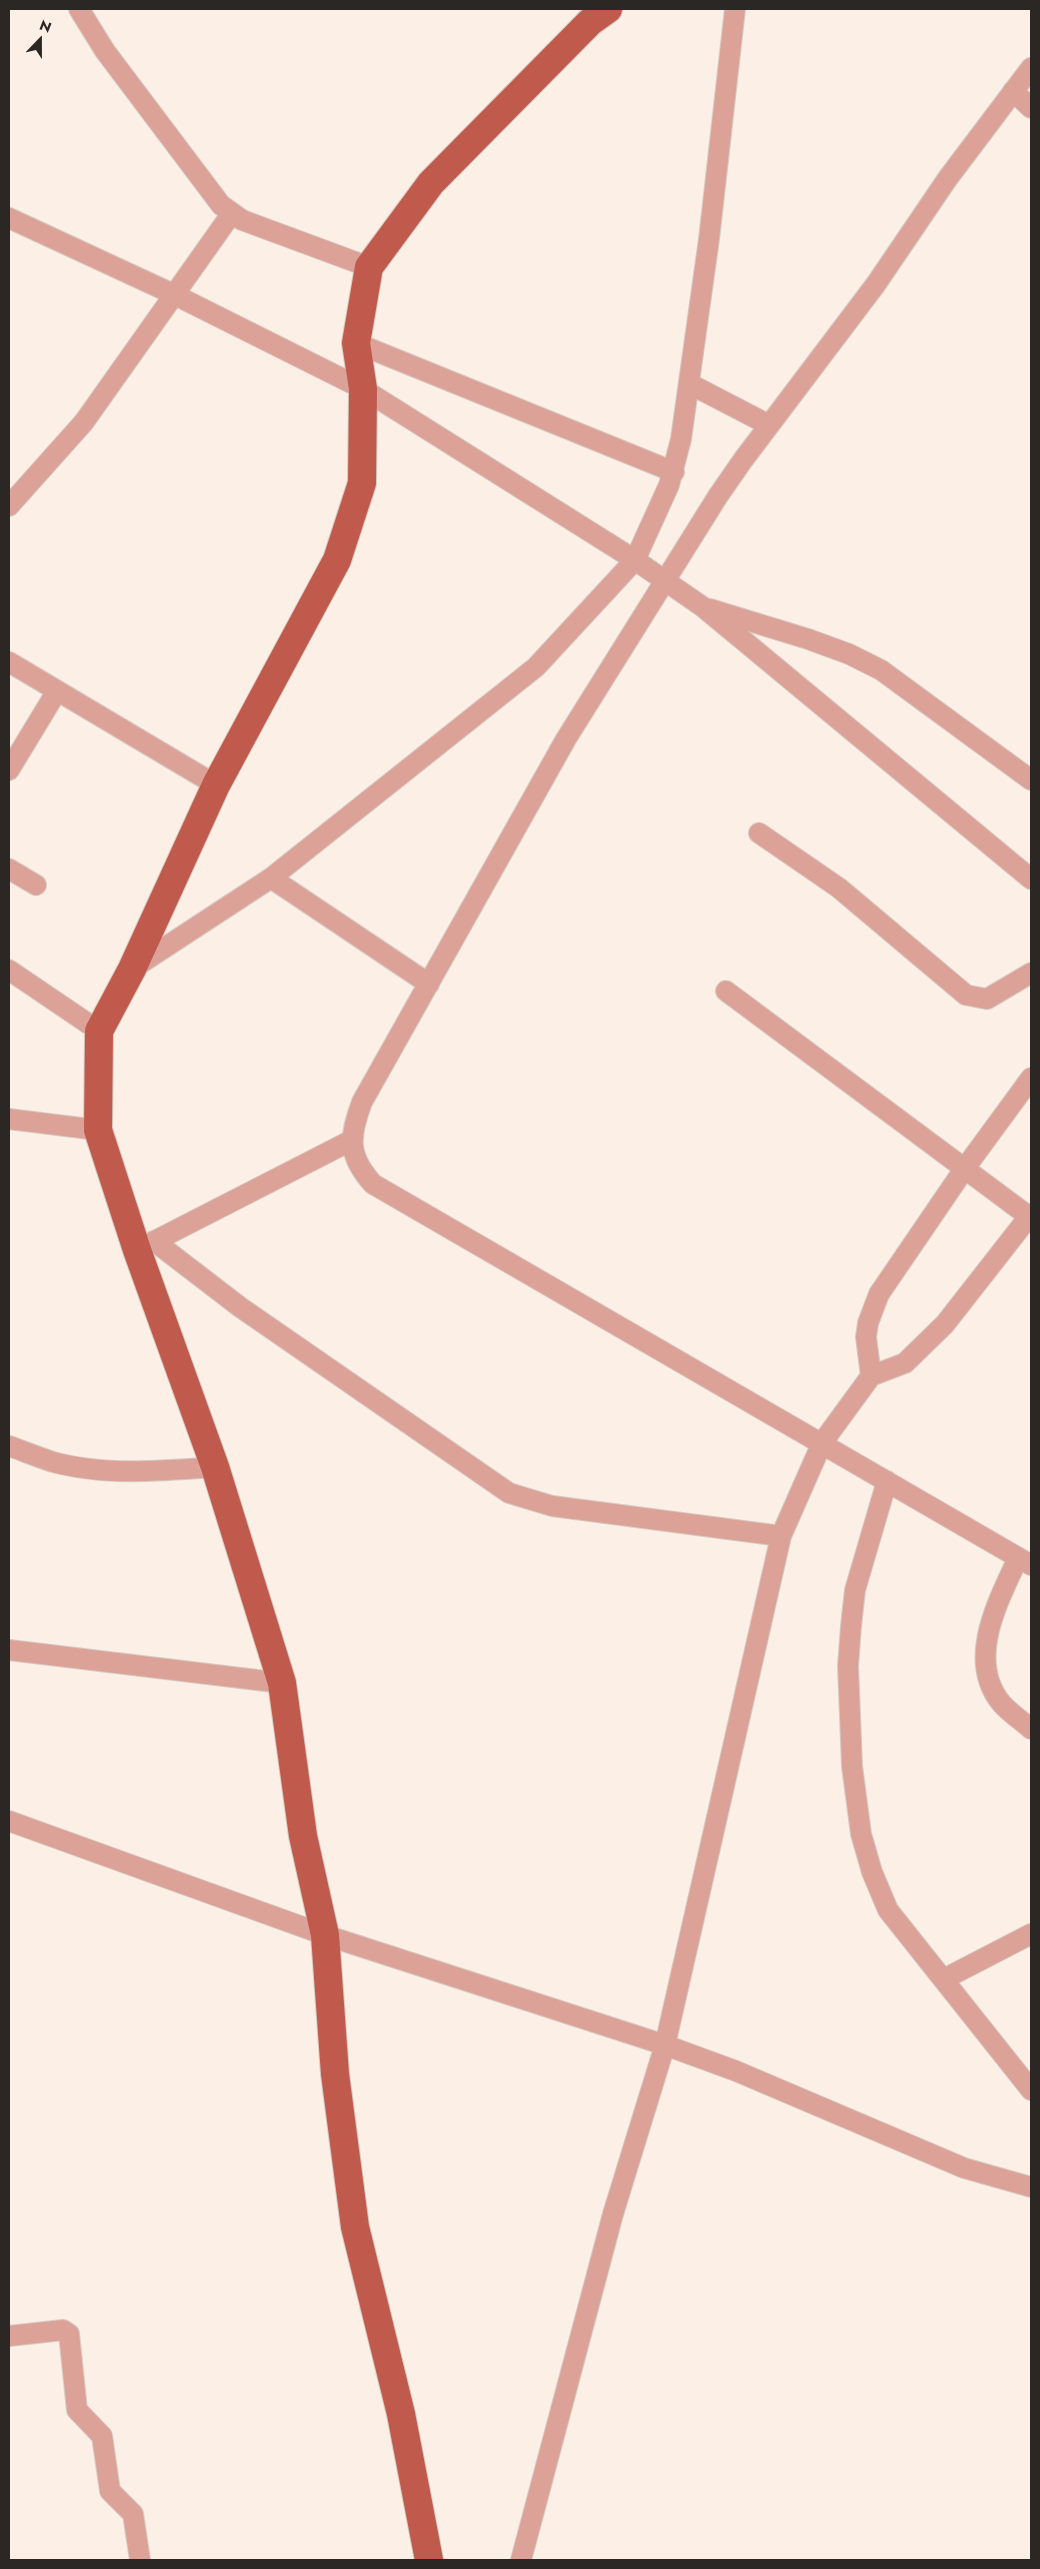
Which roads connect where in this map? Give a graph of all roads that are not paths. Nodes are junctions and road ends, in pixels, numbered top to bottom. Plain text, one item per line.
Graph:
1 (79, 9) edge
2 (735, 9) edge
3 (593, 13) edge
4 (1031, 68) edge
5 (1013, 91) junction
6 (1031, 108) edge
7 (232, 213) junction
8 (9, 218) edge
9 (369, 267) junction
10 (173, 294) junction
11 (356, 343) junction
12 (690, 384) junction
13 (363, 388) junction
14 (769, 425) junction
15 (674, 472) junction
16 (9, 506) edge
17 (635, 560) junction
18 (664, 582) junction
19 (703, 607) junction
20 (9, 662) edge
21 (56, 691) junction
22 (9, 770) edge
23 (1031, 780) edge
24 (216, 785) junction
25 (759, 833) dead end
26 (9, 869) edge
27 (271, 878) junction
28 (1031, 879) edge
29 (36, 885) dead end
30 (132, 969) junction
31 (9, 970) edge
32 (1031, 973) edge
33 (429, 984) junction
34 (726, 991) dead end
35 (99, 1031) junction
36 (1031, 1078) edge
37 (9, 1119) edge
38 (98, 1130) junction
39 (352, 1140) junction
40 (965, 1168) junction
41 (1031, 1216) edge
42 (146, 1246) junction
43 (871, 1376) junction
44 (822, 1443) junction
45 (9, 1446) edge
46 (214, 1467) junction
47 (887, 1481) junction
48 (781, 1536) junction
49 (1025, 1561) edge
50 (9, 1650) edge
51 (282, 1683) junction
52 (1031, 1728) edge
53 (9, 1821) edge
54 (1031, 1934) edge
55 (325, 1935) junction
56 (944, 1979) junction
57 (665, 2045) junction
58 (1031, 2090) edge
59 (1031, 2187) edge
60 (9, 2336) edge
61 (140, 2560) edge
62 (429, 2560) edge
63 (521, 2560) edge

1 - 7 street
2 - 12 street
3 - 9 main road
4 - 5 street
5 - 6 street
5 - 14 street
7 - 9 street
7 - 10 street
8 - 10 street
9 - 11 main road
10 - 13 street
10 - 16 street
11 - 13 main road
11 - 15 street
12 - 14 street
12 - 15 street
13 - 17 street
13 - 24 main road
14 - 18 street
15 - 17 street
17 - 18 street
17 - 27 street
18 - 19 street
18 - 33 street
19 - 23 street
19 - 28 street
20 - 21 street
21 - 22 street
21 - 24 street
24 - 30 main road
25 - 32 street
26 - 29 street
27 - 30 street
27 - 33 street
30 - 35 main road
31 - 35 street
33 - 39 street
34 - 40 street
35 - 38 main road
36 - 40 street
37 - 38 street
38 - 42 main road
39 - 42 street
39 - 44 street
40 - 41 street
40 - 43 street
41 - 43 street
42 - 46 main road
42 - 48 street
43 - 44 street
44 - 47 street
44 - 48 street
45 - 46 street
46 - 51 main road
47 - 49 street
47 - 56 street
48 - 57 street
49 - 52 street
50 - 51 street
51 - 55 main road
53 - 55 street
54 - 56 street
55 - 57 street
55 - 62 main road
56 - 58 street
57 - 59 street
57 - 63 street
60 - 61 street

